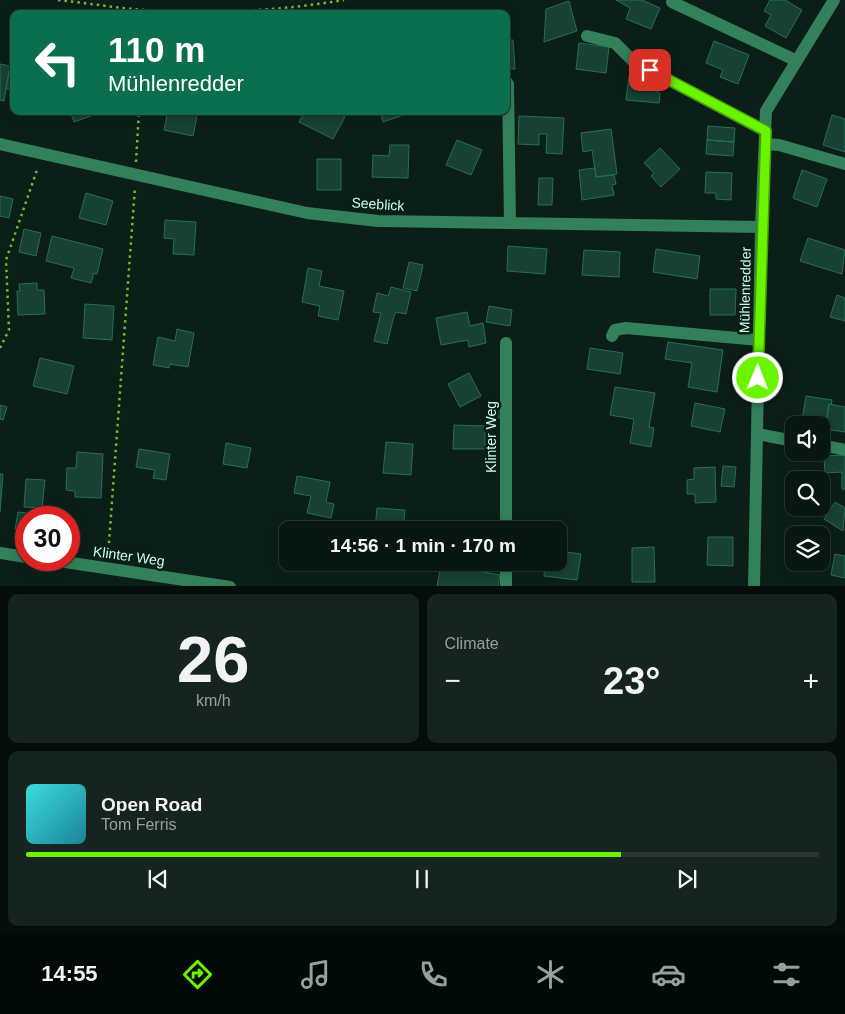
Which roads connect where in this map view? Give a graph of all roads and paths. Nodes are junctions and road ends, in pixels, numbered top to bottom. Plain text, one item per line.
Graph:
1 (58, 0) edge
2 (344, 0) edge
3 (834, 0) edge
4 (672, 2) dead end
5 (130, 10) edge
6 (252, 10) edge
7 (587, 36) dead end
8 (797, 61) junction
9 (139, 115) edge
10 (508, 115) edge
11 (765, 138) junction
12 (0, 144) edge
13 (43, 154) junction
14 (845, 164) edge
15 (136, 174) junction
16 (510, 223) junction
17 (761, 227) junction
18 (612, 336) dead end
19 (759, 340) junction
20 (506, 343) dead end
21 (0, 348) edge
22 (757, 434) junction
23 (785, 439) edge
24 (830, 448) edge
25 (845, 450) edge
26 (506, 521) edge
27 (0, 553) edge
28 (15, 555) edge
29 (80, 564) edge
30 (107, 567) junction
31 (506, 571) edge
32 (188, 583) edge
33 (230, 586) edge
34 (506, 586) edge
35 (754, 586) edge

1 - 5 path
2 - 6 path
3 - 8 street, Mühlenredder
4 - 8 street
7 - 11 street
8 - 11 street, Mühlenredder
9 - 15 path
10 - 16 street
11 - 14 street
11 - 17 street, Mühlenredder
12 - 13 street, Seeblick
13 - 15 street, Seeblick
13 - 21 path
15 - 16 street, Seeblick
15 - 30 path
16 - 17 street, Seeblick
17 - 19 street, Mühlenredder
18 - 19 street
19 - 22 street, Mühlenredder
20 - 26 street, Klinter Weg
22 - 23 street
22 - 35 street, Mühlenredder
24 - 25 street
27 - 28 street
29 - 30 street, Klinter Weg
30 - 32 street, Klinter Weg
31 - 34 street
32 - 33 street, Klinter Weg

